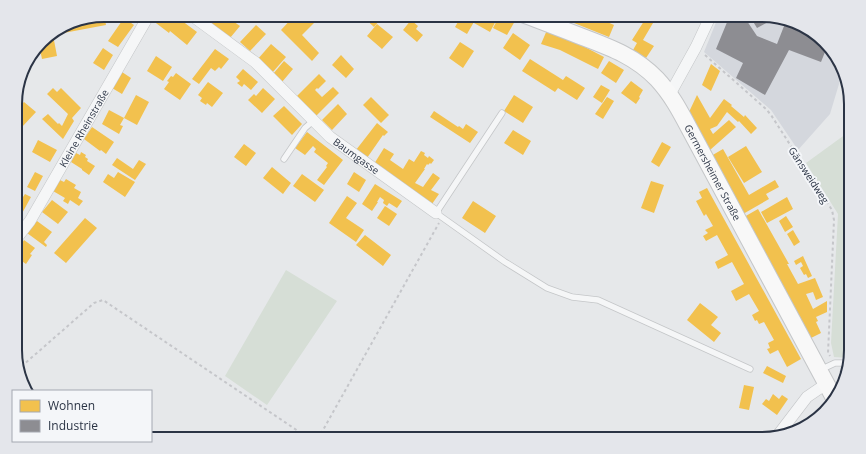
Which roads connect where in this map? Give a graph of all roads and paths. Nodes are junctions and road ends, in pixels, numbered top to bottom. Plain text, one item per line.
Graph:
1 (145, 22) edge
2 (201, 22) edge
3 (543, 22) edge
4 (708, 22) edge
5 (696, 47) junction
6 (670, 94) junction
7 (502, 113) dead end
8 (313, 121) junction
9 (284, 159) dead end
10 (439, 215) junction
11 (22, 231) edge
12 (835, 363) junction
13 (843, 363) edge
14 (24, 365) edge
15 (750, 369) dead end
16 (822, 377) junction
17 (831, 394) edge
18 (783, 429) edge
19 (300, 432) edge
20 (320, 432) edge

1 - 11 street, Kleine Rheinstraße
2 - 8 street, Baumgasse
3 - 6 street, Germersheimer Straße
4 - 5 street
5 - 6 street
5 - 12 path, Gänsweidweg
6 - 16 street, Germersheimer Straße
7 - 10 lane
8 - 9 lane
8 - 10 street, Baumgasse
10 - 15 lane
10 - 20 path
12 - 13 lane
12 - 16 lane
14 - 19 path
16 - 17 street, Germersheimer Straße
16 - 18 street

